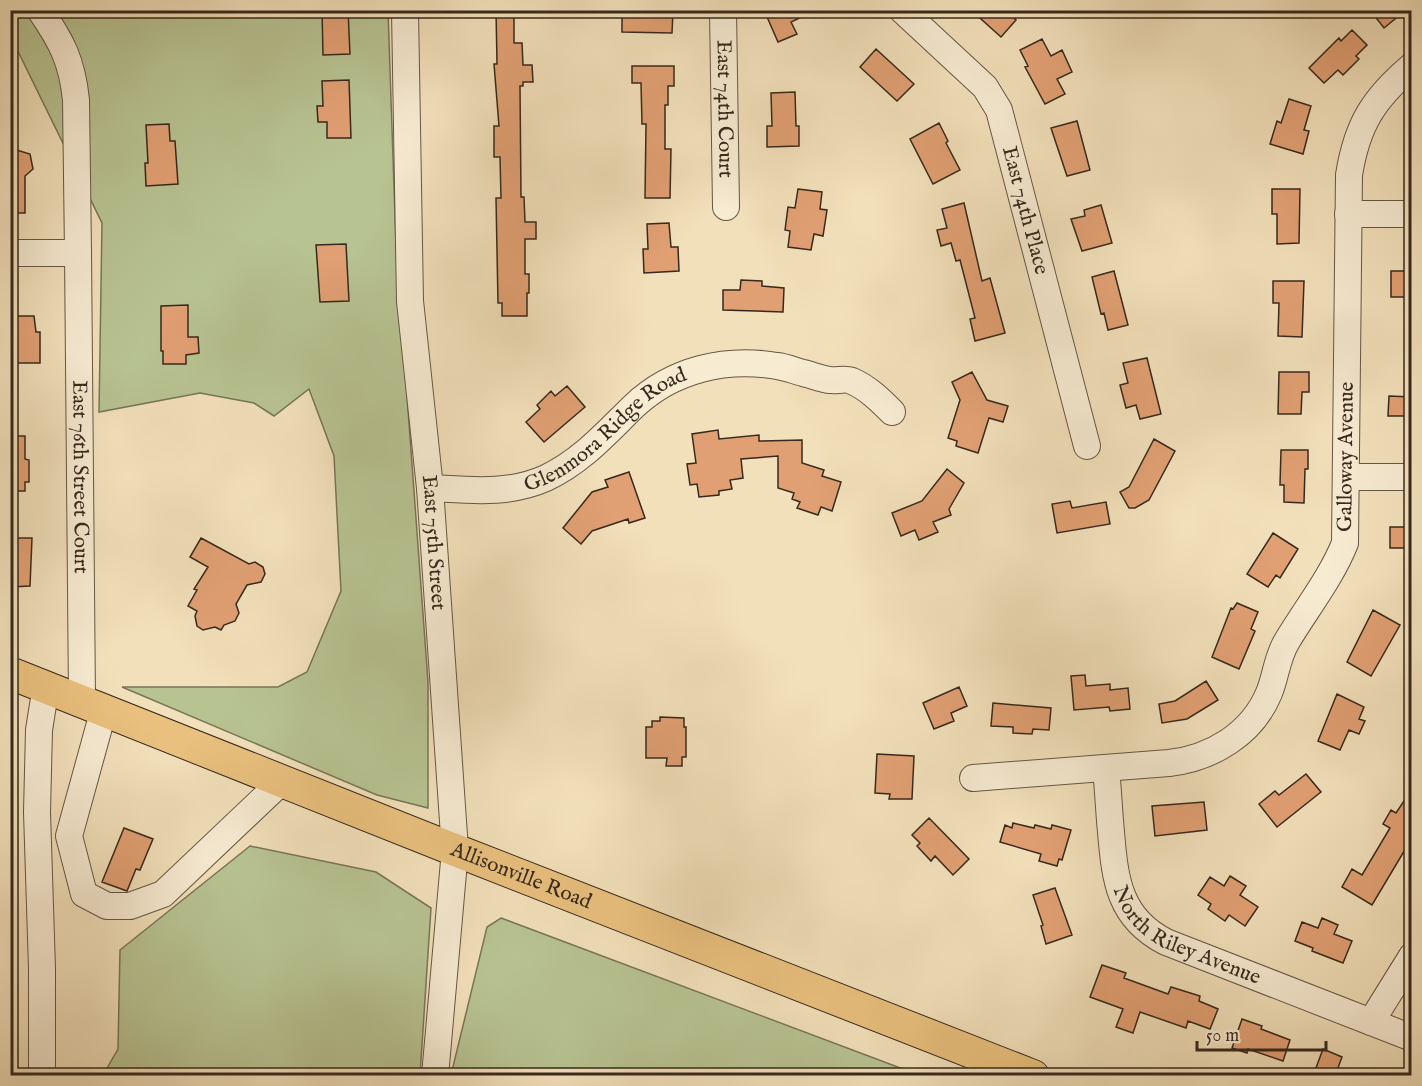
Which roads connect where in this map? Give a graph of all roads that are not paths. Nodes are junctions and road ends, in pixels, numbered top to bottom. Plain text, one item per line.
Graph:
1 (40, 10) edge
2 (405, 10) edge
3 (723, 10) edge
4 (902, 10) edge
5 (1412, 66) edge
6 (726, 207) dead end
7 (1348, 214) junction
8 (1412, 214) edge
9 (10, 253) edge
10 (78, 253) junction
11 (892, 412) dead end
12 (1087, 446) dead end
13 (1347, 477) junction
14 (1412, 477) edge
15 (430, 488) junction
16 (10, 673) edge
17 (46, 686) junction
18 (93, 704) junction
19 (1106, 768) junction
20 (974, 778) dead end
21 (282, 781) junction
22 (455, 850) junction
23 (1412, 956) edge
24 (1371, 1022) junction
25 (1412, 1038) edge
26 (1014, 1072) edge
27 (42, 1076) edge
28 (435, 1076) edge

1 - 10 street, East 76th Street Court
2 - 15 street, East 75th Street
3 - 6 street, East 74th Court
4 - 12 street, East 74th Place
5 - 7 street, Galloway Avenue
7 - 8 street
7 - 13 street, Galloway Avenue
9 - 10 street
10 - 18 street, East 76th Street Court
11 - 15 street, Glenmora Ridge Road
13 - 14 street
13 - 19 street, Galloway Avenue
15 - 22 street, East 75th Street
16 - 17 main road, Allisonville Road
17 - 18 main road, Allisonville Road
17 - 27 street
18 - 21 main road, Allisonville Road
18 - 21 street, East 76th Street Court
19 - 20 street, Galloway Avenue
19 - 24 street, North Riley Avenue
21 - 22 main road, Allisonville Road
22 - 26 main road, Allisonville Road
22 - 28 street, East 75th Street
23 - 24 street
24 - 25 street, North Riley Avenue

